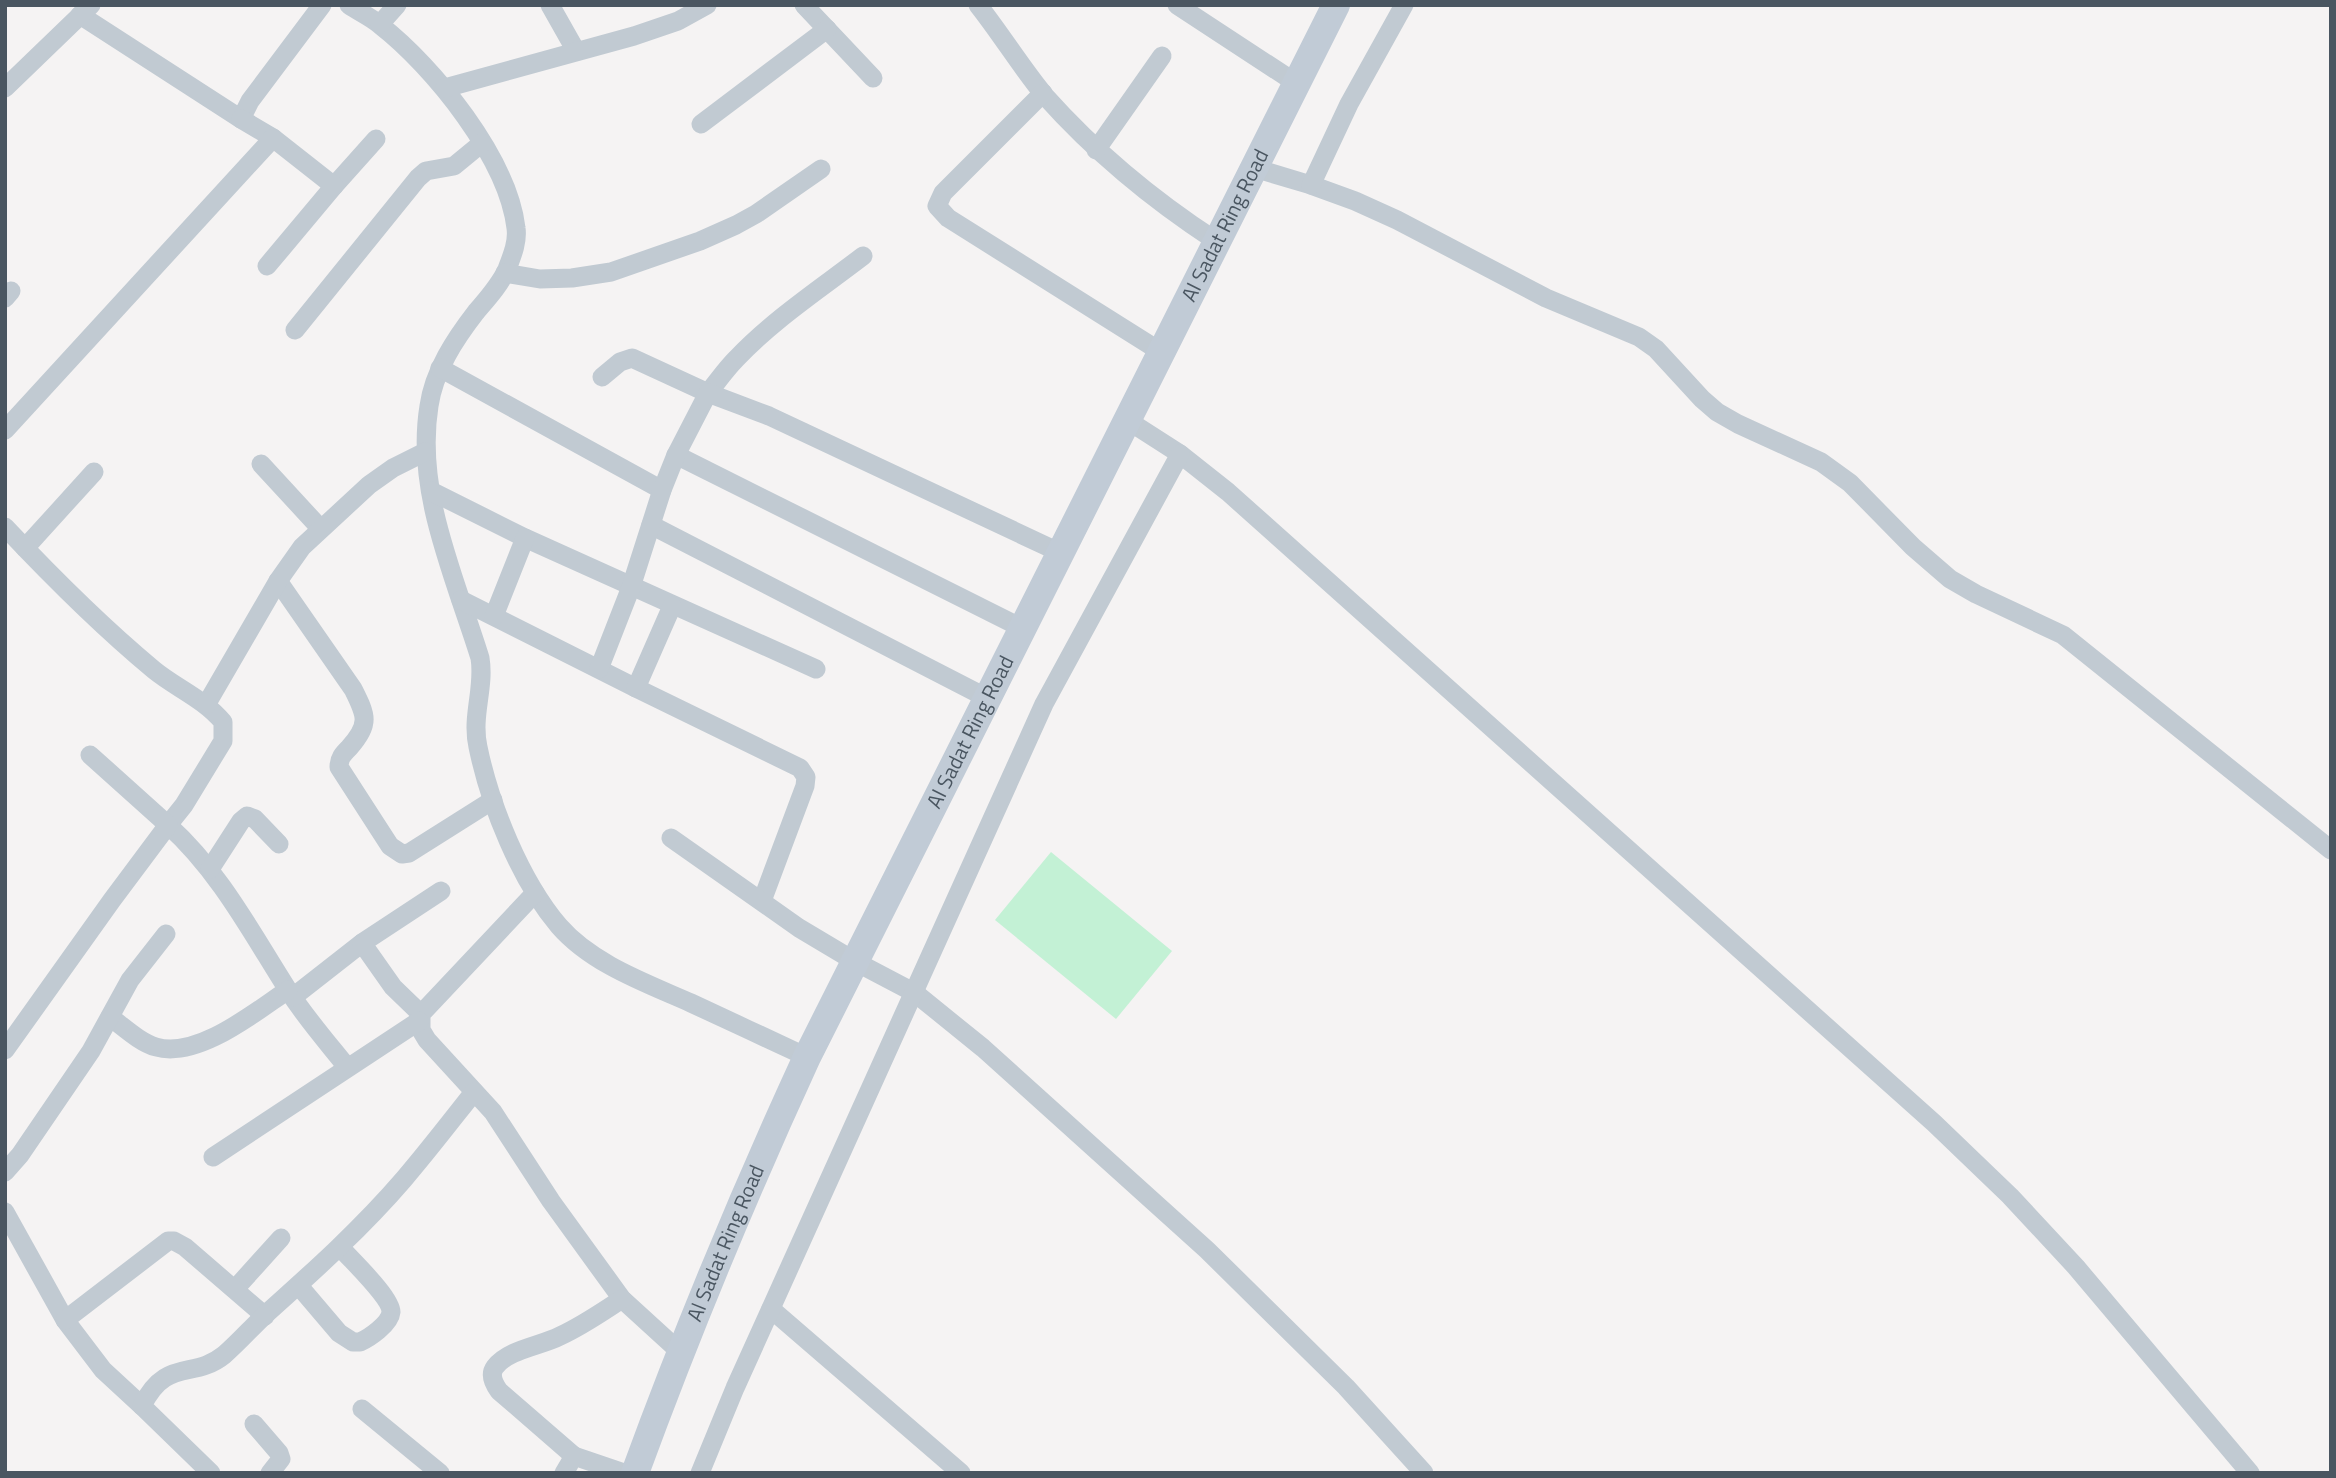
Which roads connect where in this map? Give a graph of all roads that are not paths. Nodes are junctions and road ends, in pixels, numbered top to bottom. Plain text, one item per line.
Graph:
1 (322, 5) edge
2 (349, 5) edge
3 (397, 5) edge
4 (550, 5) edge
5 (707, 5) edge
6 (804, 5) edge
7 (978, 5) edge
8 (1177, 5) edge
9 (1336, 5) edge
10 (1404, 5) edge
11 (77, 11) edge
12 (380, 24) junction
13 (827, 29) junction
14 (576, 51) junction
15 (1162, 56) dead end
16 (873, 78) dead end
17 (1296, 83) junction
18 (5, 88) edge
19 (445, 89) junction
20 (1043, 93) junction
21 (240, 119) junction
22 (701, 124) dead end
23 (273, 138) junction
24 (376, 139) dead end
25 (481, 143) junction
26 (1096, 150) junction
27 (1254, 168) junction
28 (821, 169) dead end
29 (1311, 184) junction
30 (334, 186) junction
31 (1216, 242) junction
32 (863, 256) dead end
33 (267, 266) dead end
34 (505, 273) junction
35 (295, 330) dead end
36 (1161, 352) junction
37 (440, 368) junction
38 (601, 377) dead end
39 (708, 393) junction
40 (1127, 420) junction
41 (5, 430) edge
42 (425, 452) junction
43 (1180, 454) junction
44 (676, 455) junction
45 (261, 464) dead end
46 (94, 472) dead end
47 (662, 490) junction
48 (431, 491) junction
49 (651, 525) junction
50 (5, 527) edge
51 (320, 528) junction
52 (525, 538) junction
53 (25, 548) junction
54 (1061, 553) junction
55 (278, 581) junction
56 (631, 587) junction
57 (461, 600) junction
58 (673, 606) junction
59 (494, 616) junction
60 (1022, 628) junction
61 (598, 669) junction
62 (816, 669) dead end
63 (636, 688) junction
64 (989, 699) junction
65 (206, 705) junction
66 (90, 755) dead end
67 (493, 800) junction
68 (168, 825) junction
69 (671, 838) dead end
70 (279, 844) dead end
71 (2331, 850) edge
72 (210, 869) junction
73 (441, 891) dead end
74 (535, 893) junction
75 (762, 901) junction
76 (166, 934) dead end
77 (362, 943) junction
78 (856, 962) junction
79 (290, 993) junction
80 (915, 993) junction
81 (110, 1017) junction
82 (420, 1018) junction
83 (5, 1050) edge
84 (807, 1057) junction
85 (347, 1067) junction
86 (474, 1092) junction
87 (213, 1157) dead end
88 (5, 1172) edge
89 (5, 1212) edge
90 (281, 1238) dead end
91 (340, 1248) junction
92 (299, 1286) junction
93 (235, 1290) junction
94 (622, 1299) junction
95 (772, 1309) junction
96 (265, 1316) junction
97 (65, 1320) junction
98 (680, 1351) junction
99 (142, 1406) junction
100 (362, 1409) dead end
101 (254, 1424) dead end
102 (569, 1464) edge
103 (211, 1473) edge
104 (270, 1473) edge
105 (440, 1473) edge
106 (624, 1473) edge
107 (635, 1473) edge
108 (700, 1473) edge
109 (961, 1473) edge
110 (1424, 1473) edge
111 (2250, 1473) edge

1 - 21 street
2 - 12 street
3 - 12 street
4 - 14 street
5 - 14 street
6 - 13 street
7 - 20 street
8 - 17 street
9 - 17 main road, Al Sadat Ring Road
10 - 29 street
11 - 18 street
11 - 21 street
12 - 19 street
13 - 16 street
13 - 22 street
14 - 19 street
15 - 26 street
17 - 27 main road, Al Sadat Ring Road
19 - 25 street
20 - 26 street
20 - 36 street
21 - 23 street
23 - 30 street
23 - 41 street
24 - 30 street
25 - 34 street
25 - 35 street
26 - 31 street
27 - 29 street
27 - 31 main road, Al Sadat Ring Road
28 - 34 street
29 - 71 street
30 - 33 street
31 - 36 main road, Al Sadat Ring Road
32 - 39 street
34 - 37 street
36 - 40 main road, Al Sadat Ring Road
37 - 42 street
37 - 47 street
38 - 39 street
39 - 44 street
39 - 54 street
40 - 43 street
40 - 54 main road, Al Sadat Ring Road
42 - 48 street
42 - 51 street
43 - 80 street
43 - 111 street
44 - 47 street
44 - 60 street
45 - 51 street
46 - 53 street
47 - 49 street
48 - 52 street
48 - 57 street
49 - 56 street
49 - 64 street
50 - 53 street
51 - 55 street
52 - 56 street
52 - 59 street
53 - 65 street
54 - 60 main road, Al Sadat Ring Road
55 - 65 street
55 - 67 street
56 - 58 street
56 - 61 street
57 - 59 street
57 - 67 street
58 - 62 street
58 - 63 street
59 - 61 street
60 - 64 main road, Al Sadat Ring Road
61 - 63 street
63 - 75 street
64 - 78 main road, Al Sadat Ring Road
65 - 68 street
66 - 68 street
67 - 74 street
68 - 72 street
68 - 83 street
69 - 75 street
70 - 72 street
72 - 79 street
73 - 77 street
74 - 82 street
74 - 84 street
75 - 78 street
76 - 81 street
77 - 79 street
77 - 82 street
78 - 80 street
78 - 84 main road, Al Sadat Ring Road
79 - 81 street
79 - 85 street
80 - 95 street
80 - 110 street
81 - 88 street
82 - 85 street
82 - 86 street
84 - 98 main road, Al Sadat Ring Road
85 - 87 street
86 - 91 street
86 - 94 street
89 - 97 street
90 - 93 street
91 - 92 street
91 - 92 street
92 - 96 street
93 - 96 street
93 - 97 street
94 - 98 street
94 - 102 street
95 - 108 street
95 - 109 street
96 - 99 street
97 - 99 street
98 - 107 main road, Al Sadat Ring Road
99 - 103 street
100 - 105 street
101 - 104 street
102 - 106 street

